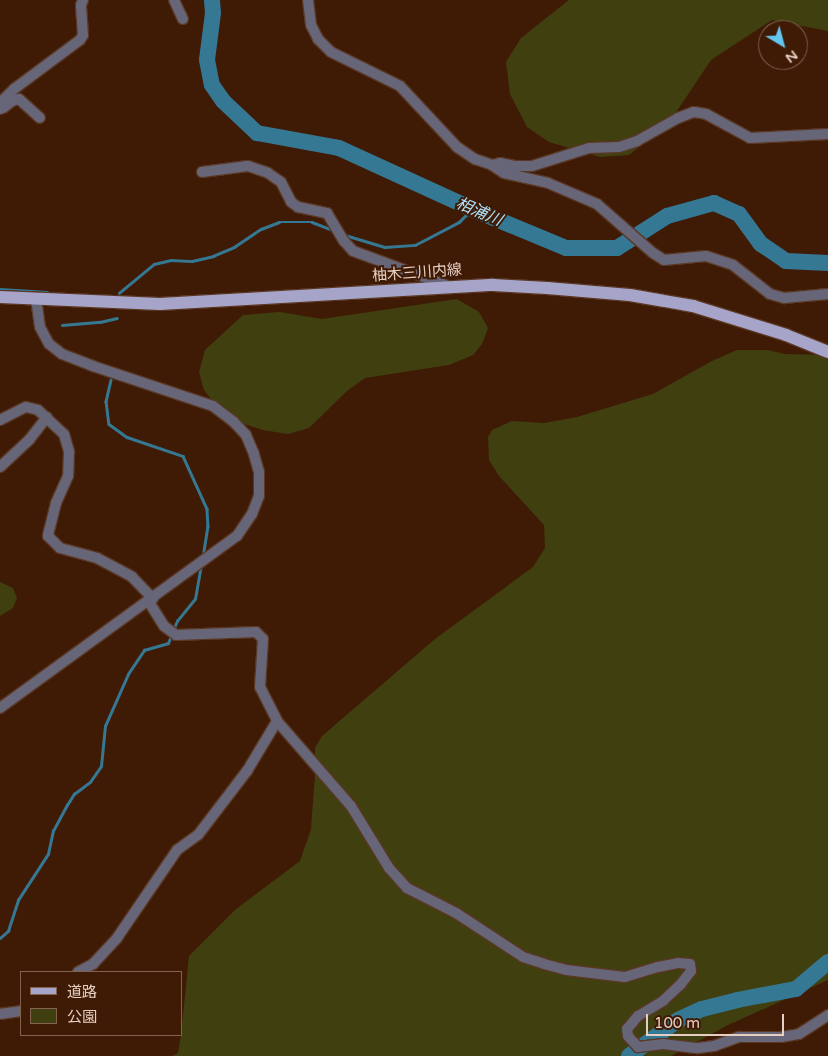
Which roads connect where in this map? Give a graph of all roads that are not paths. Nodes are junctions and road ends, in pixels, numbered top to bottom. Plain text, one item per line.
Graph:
1 (83, 0) edge
2 (174, 0) edge
3 (308, 0) edge
4 (183, 19) dead end
5 (0, 109) edge
6 (40, 118) dead end
7 (828, 134) edge
8 (492, 165) junction
9 (202, 172) dead end
10 (452, 287) junction
11 (828, 294) edge
12 (0, 296) edge
13 (36, 298) junction
14 (828, 352) edge
15 (47, 417) junction
16 (0, 420) edge
17 (0, 467) edge
18 (151, 600) junction
19 (0, 708) edge
20 (277, 721) junction
21 (80, 971) edge
22 (20, 1011) edge
23 (0, 1014) edge
24 (828, 1014) edge

1 - 5 street
2 - 4 street
3 - 8 street
5 - 6 street
7 - 8 street
8 - 11 street
9 - 10 street
10 - 13 main road, 柚木三川内線
10 - 14 main road, 柚木三川内線
12 - 13 main road, 柚木三川内線
13 - 18 street
15 - 16 street
15 - 17 street
15 - 18 street
18 - 19 street
18 - 20 street
20 - 21 street
20 - 24 street
22 - 23 street

